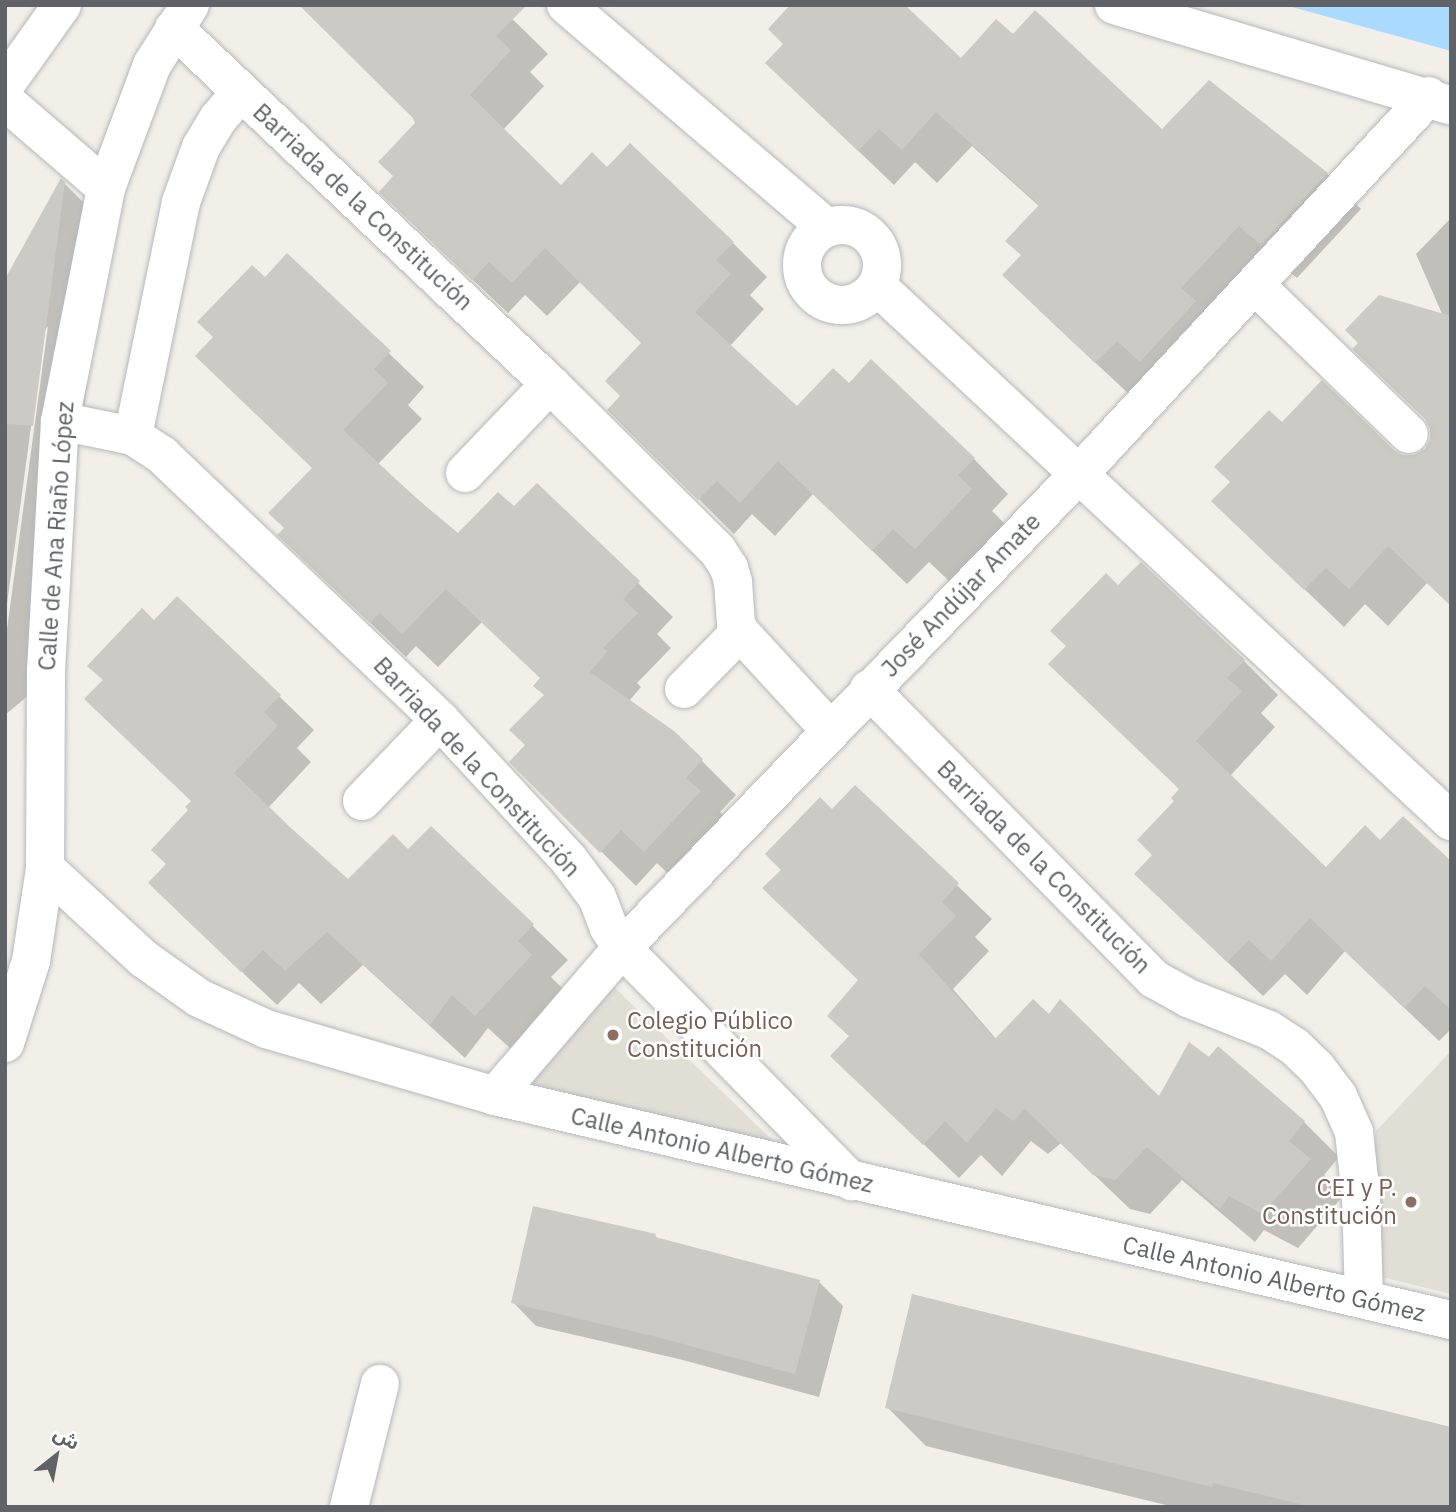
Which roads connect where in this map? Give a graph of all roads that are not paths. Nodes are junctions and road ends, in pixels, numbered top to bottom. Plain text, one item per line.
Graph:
1 (62, 5) edge
2 (541, 5) edge
3 (558, 5) edge
4 (566, 5) edge
5 (1114, 5) edge
6 (182, 16) edge
7 (5, 85) edge
8 (241, 93) junction
9 (1440, 100) edge
10 (5, 101) edge
11 (106, 188) junction
12 (827, 228) junction
13 (1255, 285) junction
14 (877, 286) junction
15 (550, 383) junction
16 (60, 421) junction
17 (1409, 433) dead end
18 (133, 436) junction
19 (465, 473) dead end
20 (1079, 474) junction
21 (740, 632) junction
22 (684, 688) dead end
23 (869, 689) junction
24 (440, 720) junction
25 (830, 730) junction
26 (362, 801) dead end
27 (1451, 821) edge
28 (45, 868) junction
29 (622, 948) junction
30 (5, 1043) edge
31 (495, 1096) junction
32 (851, 1181) junction
33 (1364, 1299) junction
34 (1451, 1320) edge
35 (380, 1384) dead end
36 (349, 1507) edge

1 - 7 street
2 - 3 street
4 - 12 street
5 - 9 street
6 - 8 street, Barriada de la Constitución
6 - 11 street, Calle de Ana Riaño López
8 - 15 street, Barriada de la Constitución
8 - 18 street, Barriada de la Constitución
9 - 13 street, José Andújar Amate
10 - 11 street
11 - 16 street, Calle de Ana Riaño López
12 - 14 street
12 - 14 street
13 - 17 street
13 - 20 street, José Andújar Amate
14 - 20 street
15 - 19 street
15 - 21 street, Barriada de la Constitución
16 - 18 street, Barriada de la Constitución
16 - 28 street, Calle de Ana Riaño López
18 - 24 street, Barriada de la Constitución
20 - 23 street, José Andújar Amate
20 - 27 street
21 - 22 street
21 - 25 street
23 - 25 street, José Andújar Amate
23 - 33 street, Barriada de la Constitución
24 - 26 street
24 - 29 street, Barriada de la Constitución
25 - 29 street, José Andújar Amate
28 - 30 street, Calle de Ana Riaño López
28 - 31 street, Calle Antonio Alberto Gómez
29 - 31 street, José Andújar Amate
29 - 32 street, Barriada de la Constitución
31 - 32 street, Calle Antonio Alberto Gómez
32 - 33 street, Calle Antonio Alberto Gómez
33 - 34 street, Calle Antonio Alberto Gómez
35 - 36 street

